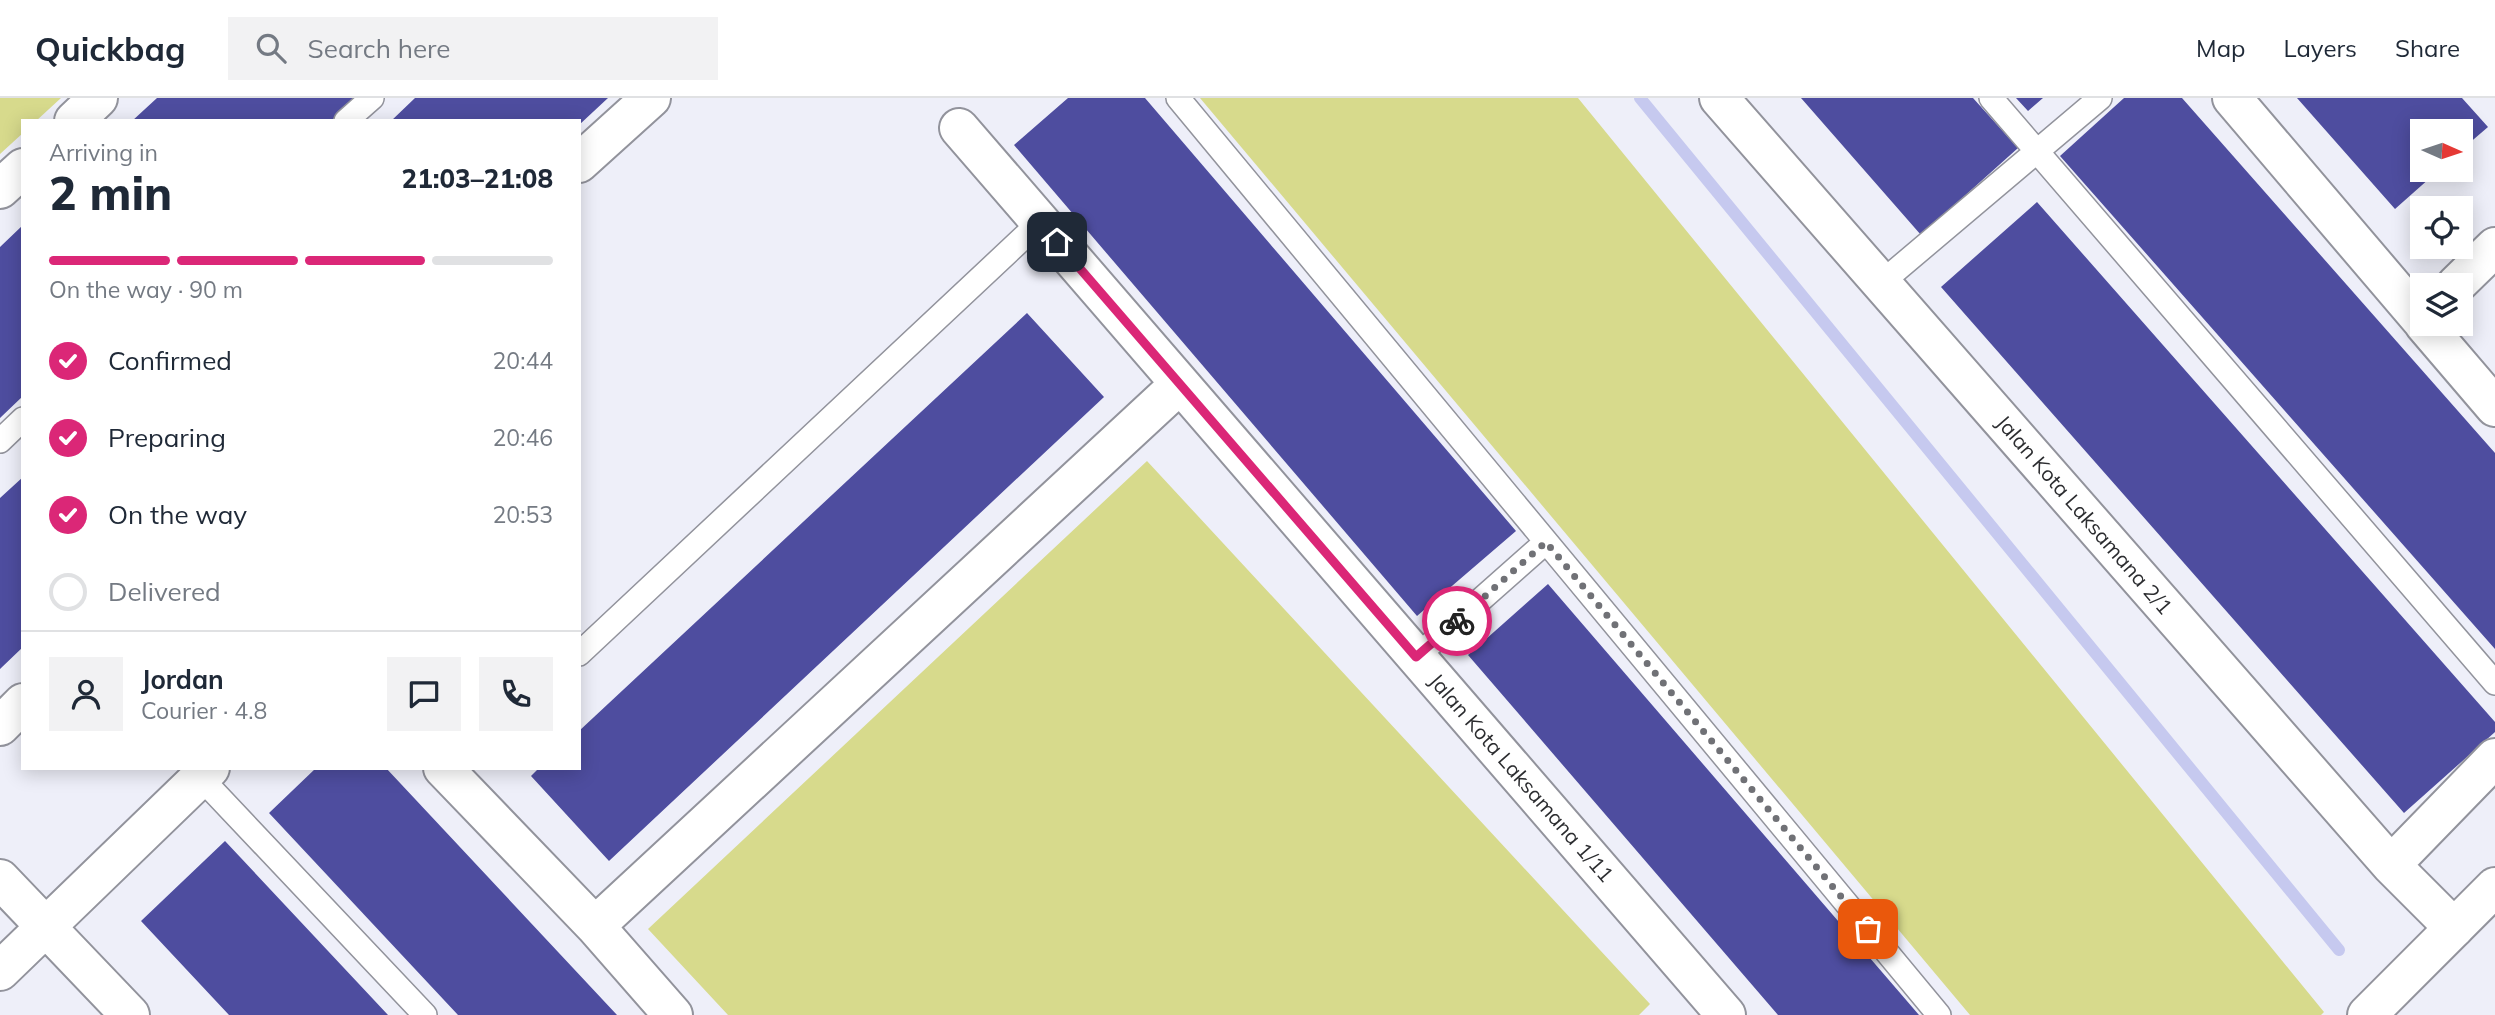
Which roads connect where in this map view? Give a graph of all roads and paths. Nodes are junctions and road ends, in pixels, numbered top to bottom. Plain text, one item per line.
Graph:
1 (98, 98) edge
2 (372, 98) edge
3 (650, 98) edge
4 (1178, 98) edge
5 (1719, 98) edge
6 (1991, 98) edge
7 (2100, 98) edge
8 (2232, 98) edge
9 (76, 119) edge
10 (348, 119) edge
11 (959, 128) dead end
12 (2037, 152) junction
13 (581, 161) edge
14 (21, 170) edge
15 (0, 189) edge
16 (1040, 222) junction
17 (2495, 247) edge
18 (2468, 273) edge
19 (1881, 283) junction
20 (2410, 307) edge
21 (2435, 336) edge
22 (1180, 384) junction
23 (2495, 407) edge
24 (21, 421) edge
25 (0, 441) edge
26 (1546, 542) junction
27 (581, 652) edge
28 (1416, 657) junction
29 (2495, 683) edge
30 (21, 705) edge
31 (0, 726) edge
32 (2495, 758) edge
33 (450, 771) edge
34 (205, 773) edge
35 (2391, 865) junction
36 (0, 879) edge
37 (2495, 887) edge
38 (595, 926) junction
39 (44, 927) junction
40 (2454, 928) junction
41 (0, 971) edge
42 (1712, 1010) edge
43 (130, 1015) edge
44 (425, 1015) edge
45 (673, 1015) edge
46 (1939, 1015) edge
47 (2367, 1015) edge

1 - 9 street
2 - 10 lane
3 - 13 street
4 - 26 lane
5 - 19 street, Jalan Kota Laksamana 2/1
6 - 12 lane
7 - 12 lane
8 - 20 street
11 - 16 street, Jalan Kota Laksamana 1/11
12 - 19 lane
12 - 29 lane
14 - 15 street
16 - 22 street, Jalan Kota Laksamana 1/11
16 - 27 lane
17 - 18 street
19 - 35 street, Jalan Kota Laksamana 2/1
21 - 23 street
22 - 28 street, Jalan Kota Laksamana 1/11
22 - 38 street
24 - 25 lane
26 - 28 lane
26 - 46 lane
28 - 42 street, Jalan Kota Laksamana 1/11
30 - 31 street
32 - 35 street
33 - 38 street
34 - 39 street
34 - 44 lane
35 - 40 street, Jalan Kota Laksamana 2/1
36 - 39 street
37 - 40 street
38 - 45 street
39 - 41 street
39 - 43 street
40 - 47 street

